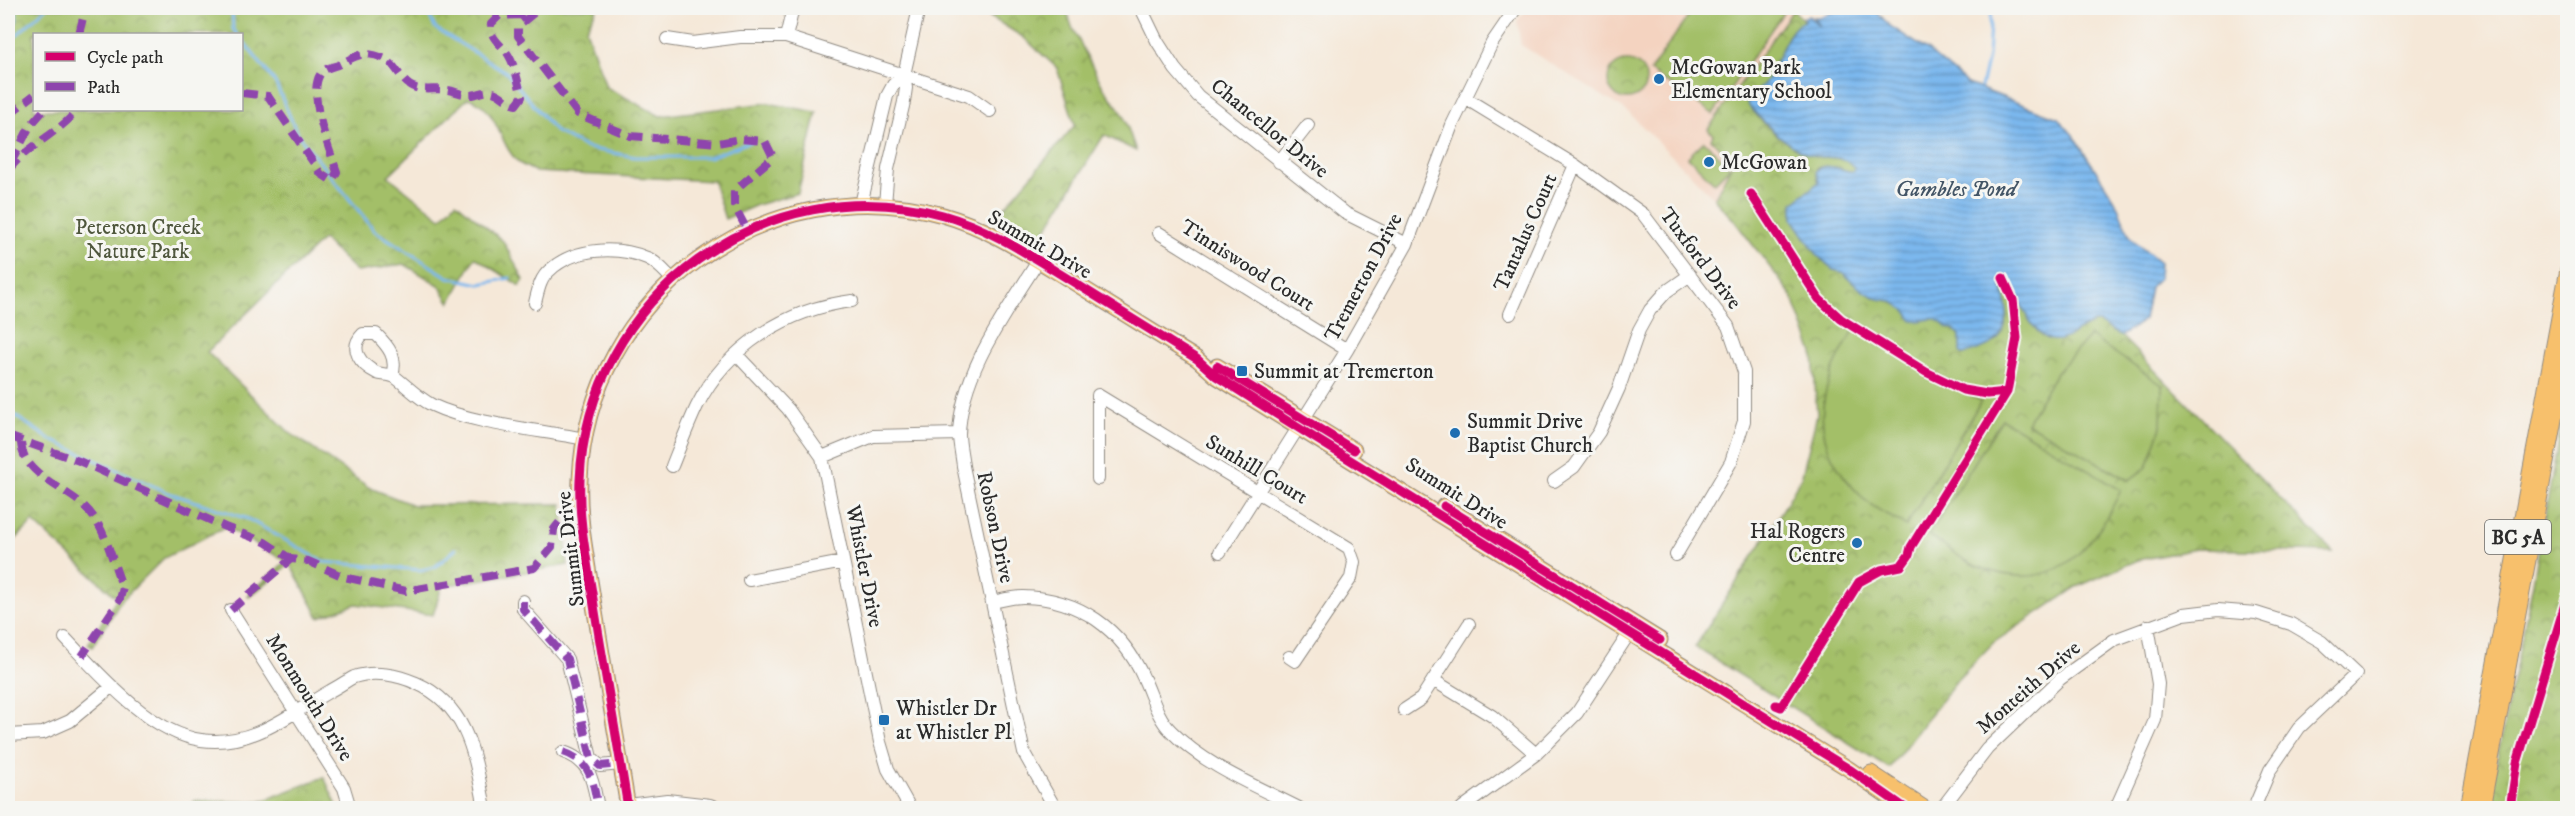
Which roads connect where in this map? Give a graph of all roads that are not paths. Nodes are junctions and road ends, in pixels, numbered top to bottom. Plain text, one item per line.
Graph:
1 (793, 8) edge
2 (919, 8) edge
3 (1142, 8) edge
4 (1516, 8) edge
5 (786, 37) junction
6 (667, 39) dead end
7 (904, 75) junction
8 (1465, 98) junction
9 (990, 111) dead end
10 (1308, 125) dead end
11 (1279, 162) junction
12 (1575, 165) junction
13 (861, 204) junction
14 (885, 204) junction
15 (1159, 233) dead end
16 (1407, 244) junction
17 (1038, 261) junction
18 (2568, 269) edge
19 (1690, 275) junction
20 (672, 279) junction
21 (852, 301) dead end
22 (535, 303) dead end
23 (1510, 314) dead end
24 (2568, 344) edge
25 (1347, 350) junction
26 (736, 354) junction
27 (392, 375) dead end
28 (1300, 423) junction
29 (959, 434) junction
30 (585, 439) junction
31 (822, 456) junction
32 (672, 466) dead end
33 (1098, 479) dead end
34 (1554, 481) dead end
35 (1257, 492) junction
36 (1220, 552) dead end
37 (1676, 555) dead end
38 (843, 562) junction
39 (749, 580) dead end
40 (523, 601) dead end
41 (992, 602) junction
42 (231, 610) dead end
43 (1470, 624) dead end
44 (2148, 626) junction
45 (1633, 629) junction
46 (65, 638) dead end
47 (1289, 657) dead end
48 (1433, 681) junction
49 (111, 687) junction
50 (1404, 710) dead end
51 (296, 711) junction
52 (8, 735) edge
53 (563, 752) dead end
54 (1536, 754) junction
55 (621, 764) junction
56 (628, 806) edge
57 (350, 808) edge
58 (485, 808) edge
59 (598, 808) edge
60 (717, 808) edge
61 (910, 808) edge
62 (1055, 808) edge
63 (1299, 808) edge
64 (1462, 808) edge
65 (1905, 808) edge
66 (1924, 808) edge
67 (1942, 808) edge
68 (2116, 808) edge
69 (2254, 808) edge
70 (2468, 808) edge
71 (2482, 808) edge

1 - 5 street
2 - 7 street
3 - 11 street, Chancellor Drive
4 - 8 street, Tremerton Drive
5 - 6 street
5 - 7 street
7 - 9 street
7 - 13 street
7 - 14 street
8 - 12 street, Tuxford Drive
8 - 16 street, Tremerton Drive
10 - 11 street
11 - 16 street, Chancellor Drive
12 - 19 street, Tuxford Drive
12 - 23 street, Tantalus Court
13 - 14 main road, Summit Drive
13 - 20 main road, Summit Drive
14 - 17 main road, Summit Drive
15 - 25 street, Tinniswood Court
16 - 25 street, Tremerton Drive
17 - 28 main road, Summit Drive
17 - 29 street, Robson Drive
18 - 70 main road, BC 5A
19 - 34 street
19 - 37 street, Tuxford Drive
20 - 22 street
20 - 30 main road, Summit Drive
21 - 26 street
24 - 71 main road, BC 5A
25 - 28 street, Tremerton Drive
26 - 31 street, Whistler Drive
26 - 32 street
27 - 30 street
28 - 35 street, Tremerton Drive
28 - 45 main road, Summit Drive
29 - 31 street
29 - 41 street, Robson Drive
30 - 55 main road, Summit Drive
31 - 38 street, Whistler Drive
33 - 35 street, Sunhill Court
35 - 36 street, Tremerton Drive
35 - 47 street, Sunhill Court
38 - 39 street
38 - 61 street, Whistler Drive
40 - 55 street
41 - 62 street, Robson Drive
41 - 63 street
42 - 51 street, Monmouth Drive
43 - 48 street
44 - 67 street, Monteith Drive
44 - 68 street
44 - 69 street, Monteith Drive
45 - 54 street
45 - 65 main road, Summit Drive
45 - 66 main road, Summit Drive
46 - 49 street
48 - 50 street
48 - 54 street
49 - 51 street
49 - 52 street
51 - 57 street, Monmouth Drive
51 - 58 street
53 - 59 street
54 - 64 street
55 - 56 main road, Summit Drive
56 - 60 street

